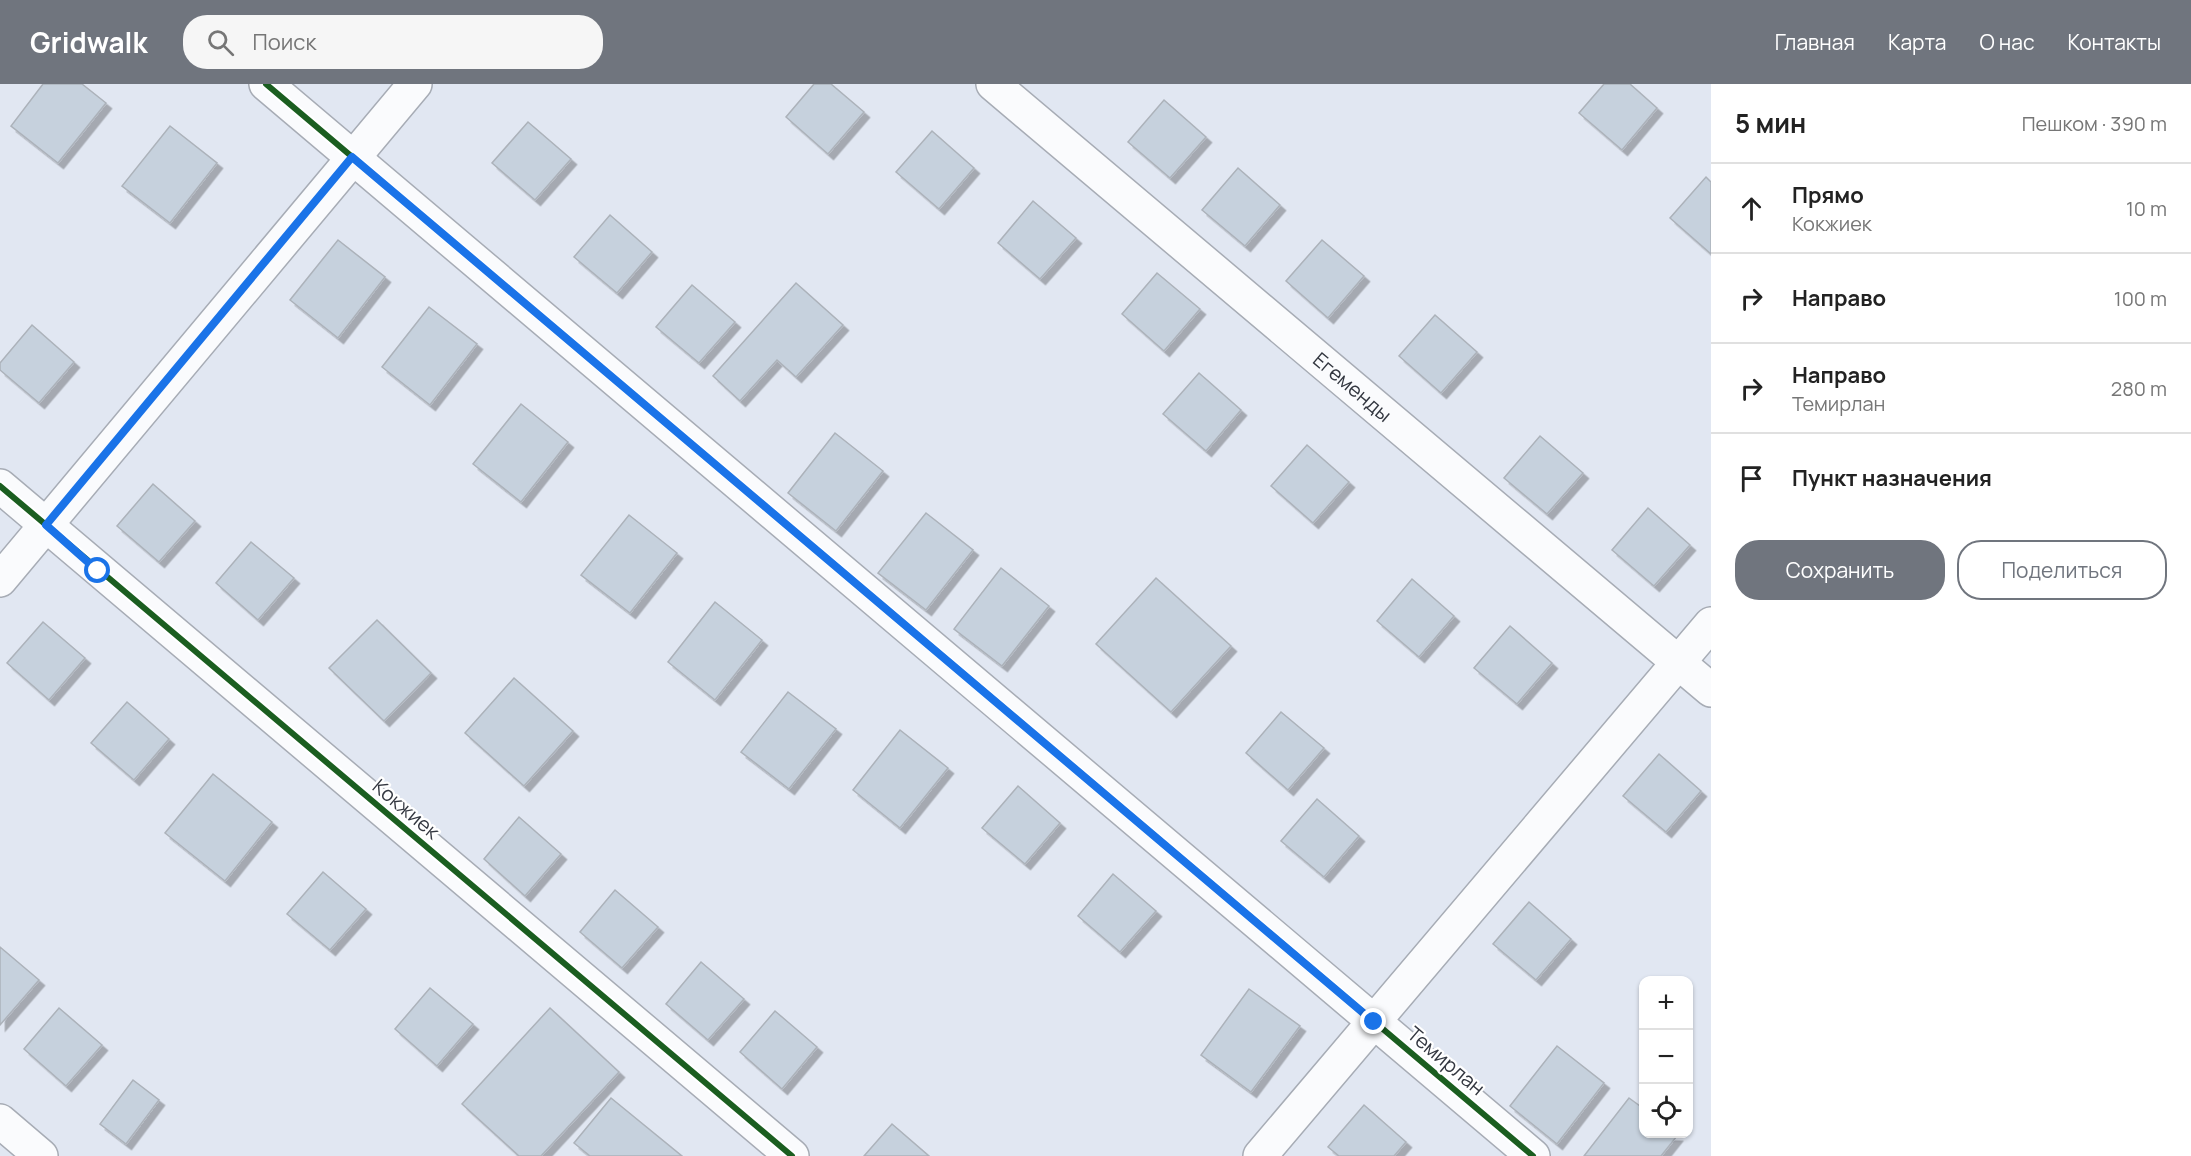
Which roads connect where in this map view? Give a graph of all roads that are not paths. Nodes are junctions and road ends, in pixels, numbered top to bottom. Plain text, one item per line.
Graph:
1 (266, 84) edge
2 (415, 84) edge
3 (993, 84) edge
4 (352, 157) junction
5 (0, 486) edge
6 (46, 525) junction
7 (0, 580) edge
8 (1711, 624) edge
9 (1678, 662) junction
10 (1711, 690) edge
11 (1374, 1022) junction
12 (0, 1121) edge
13 (41, 1156) edge
14 (792, 1156) edge
15 (1260, 1156) edge
16 (1533, 1156) edge

1 - 4 street, Темирлан
2 - 4 street
3 - 9 street, Егеменды
4 - 6 street
4 - 11 street, Темирлан
5 - 6 street, Кокжиек
6 - 7 street
6 - 14 street, Кокжиек
8 - 9 street
9 - 10 street, Егеменды
9 - 11 street
11 - 15 street
11 - 16 street, Темирлан
12 - 13 street

